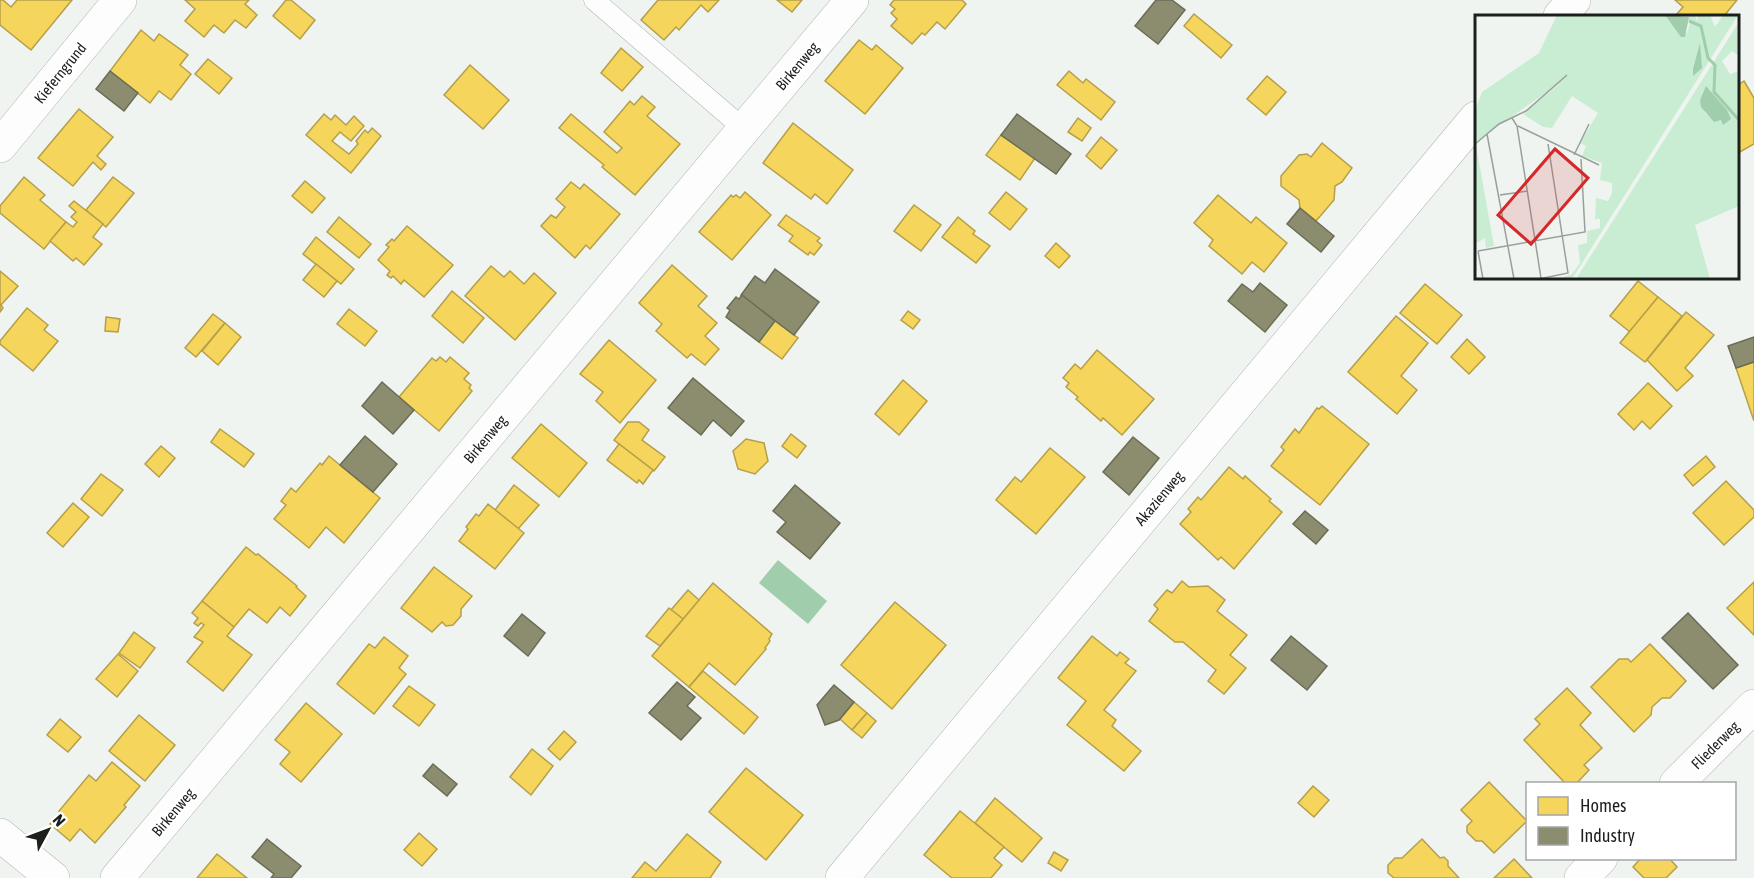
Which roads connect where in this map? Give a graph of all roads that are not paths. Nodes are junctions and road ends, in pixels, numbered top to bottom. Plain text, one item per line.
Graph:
1 (120, 0) edge
2 (594, 0) edge
3 (852, 0) edge
4 (1574, 0) edge
5 (1561, 15) edge
6 (1475, 119) edge
7 (744, 129) junction
8 (0, 147) edge
9 (1754, 706) edge
10 (1677, 782) edge
11 (0, 835) edge
12 (1599, 860) edge
13 (53, 878) edge
14 (117, 878) edge
15 (842, 878) edge
16 (1581, 878) edge

1 - 8 street, Kieferngrund
2 - 7 lane
3 - 7 street, Birkenweg
4 - 5 street
6 - 15 street, Akazienweg
7 - 14 street, Birkenweg
9 - 10 street, Fliederweg
11 - 13 street
12 - 16 street

